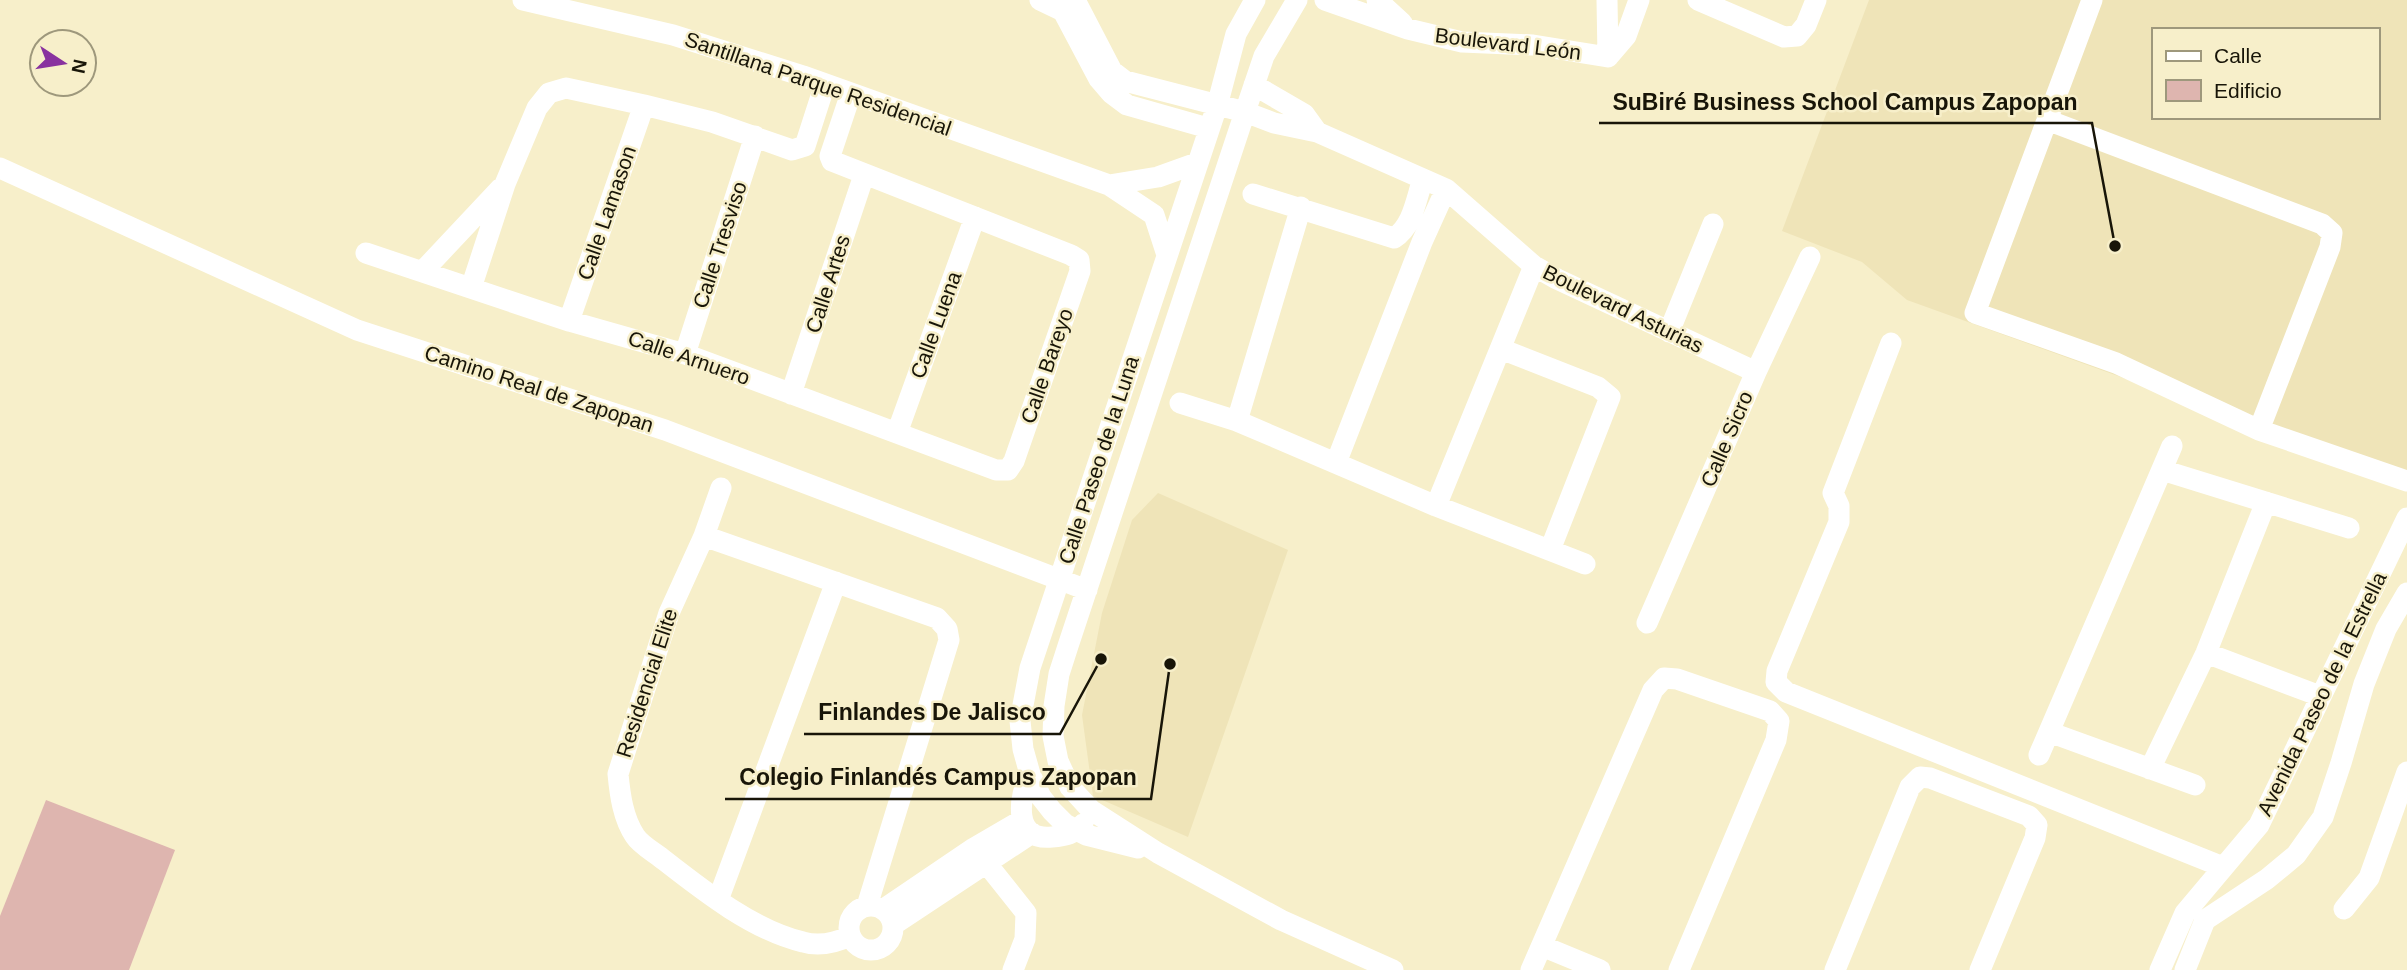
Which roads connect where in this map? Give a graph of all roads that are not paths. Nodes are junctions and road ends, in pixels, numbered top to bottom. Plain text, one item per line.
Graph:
1 (523, 0) edge
2 (1040, 0) edge
3 (1075, 0) edge
4 (1255, 0) edge
5 (1297, 0) edge
6 (1325, 0) edge
7 (1377, 0) edge
8 (1607, 0) edge
9 (1639, 0) edge
10 (1698, 0) edge
11 (1816, 0) edge
12 (2092, 0) edge
13 (572, 6) edge
14 (1408, 29) junction
15 (1608, 57) junction
16 (825, 84) junction
17 (1254, 85) junction
18 (850, 93) junction
19 (644, 105) junction
20 (1217, 106) junction
21 (1245, 112) junction
22 (2047, 120) junction
23 (1208, 128) junction
24 (1317, 132) junction
25 (755, 136) junction
26 (1197, 163) junction
27 (0, 168) edge
28 (864, 174) junction
29 (1423, 179) junction
30 (505, 184) junction
31 (1109, 185) junction
32 (1446, 189) junction
33 (1253, 194) dead end
34 (1301, 207) junction
35 (975, 217) junction
36 (1713, 224) dead end
37 (366, 253) dead end
38 (1167, 255) junction
39 (1810, 257) dead end
40 (1534, 266) junction
41 (423, 271) junction
42 (471, 288) junction
43 (569, 321) junction
44 (1669, 332) junction
45 (1891, 343) dead end
46 (1501, 349) junction
47 (685, 354) junction
48 (1756, 373) junction
49 (1125, 382) junction
50 (1153, 393) junction
51 (791, 394) junction
52 (1180, 403) dead end
53 (1237, 421) junction
54 (2259, 430) junction
55 (897, 433) junction
56 (2172, 446) dead end
57 (1336, 463) junction
58 (1009, 470) joint
59 (2162, 470) junction
60 (2407, 481) edge
61 (720, 488) dead end
62 (2266, 502) junction
63 (1436, 506) junction
64 (2407, 517) edge
65 (2349, 528) dead end
66 (704, 536) junction
67 (1550, 550) junction
68 (1585, 565) dead end
69 (1059, 579) junction
70 (836, 582) junction
71 (1087, 590) junction
72 (2407, 593) edge
73 (1647, 623) dead end
74 (2206, 653) junction
75 (2320, 696) junction
76 (2049, 732) junction
77 (2039, 755) dead end
78 (2150, 769) junction
79 (2407, 772) edge
80 (1030, 774) junction
81 (2195, 785) dead end
82 (1091, 810) junction
83 (1027, 827) junction
84 (1077, 831) junction
85 (1158, 853) junction
86 (980, 855) junction
87 (2223, 867) junction
88 (718, 900) junction
89 (2344, 909) dead end
90 (881, 913) junction
91 (2195, 916) junction
92 (850, 936) junction
93 (1542, 946) junction
94 (873, 960) edge
95 (1013, 970) edge
96 (1393, 970) edge
97 (1531, 970) edge
98 (1600, 970) edge
99 (1679, 970) edge
100 (1835, 970) edge
101 (1980, 970) edge
102 (2160, 970) edge
103 (2185, 970) edge

1 - 13 street, Santillana Parque Residencial
2 - 23 street
3 - 20 street, Boulevard Asturias
4 - 20 street, Calle Paseo de la Luna
5 - 17 street, Calle Paseo de la Luna
6 - 14 street
7 - 14 street, Boulevard León
8 - 15 street, Boulevard León
9 - 15 street, Boulevard León
10 - 11 street
12 - 22 street
13 - 16 street, Santillana Parque Residencial
14 - 15 street, Boulevard León
16 - 18 street, Santillana Parque Residencial
16 - 25 street
17 - 21 street, Calle Paseo de la Luna
17 - 24 street, Boulevard Asturias
18 - 28 street
18 - 31 street, Santillana Parque Residencial
19 - 25 street
19 - 30 street
19 - 43 street, Calle Lamason
20 - 21 street, Boulevard Asturias
20 - 23 street, Calle Paseo de la Luna
21 - 24 street, Boulevard Asturias
21 - 50 street, Calle Paseo de la Luna
22 - 54 street
22 - 54 street
23 - 26 street, Calle Paseo de la Luna
24 - 29 street, Boulevard Asturias
25 - 47 street, Calle Tresviso
26 - 31 street
26 - 38 street, Calle Paseo de la Luna
27 - 69 street, Camino Real de Zapopan
28 - 35 street
28 - 51 street, Calle Artes
29 - 32 street, Boulevard Asturias
29 - 34 street
30 - 41 street
30 - 42 street
31 - 38 street
32 - 40 street, Boulevard Asturias
32 - 57 street
33 - 34 street
34 - 53 street
35 - 55 street, Calle Luena
35 - 58 street, Calle Bareyo
36 - 44 street
37 - 41 street, Calle Arnuero
38 - 49 street, Calle Paseo de la Luna
39 - 48 street, Calle Sicro
40 - 44 street, Boulevard Asturias
40 - 46 street
41 - 42 street, Calle Arnuero
42 - 43 street, Calle Arnuero
43 - 47 street, Calle Arnuero
44 - 48 street, Boulevard Asturias
45 - 87 street
46 - 63 street
46 - 67 street
47 - 51 street, Calle Arnuero
48 - 73 street, Calle Sicro
49 - 50 street
49 - 69 street, Calle Paseo de la Luna
50 - 71 street, Calle Paseo de la Luna
51 - 55 street, Calle Arnuero
52 - 53 street
53 - 57 street
54 - 60 street
55 - 58 street, Calle Arnuero
56 - 59 street
57 - 63 street
59 - 62 street
59 - 76 street
61 - 66 street, Residencial Elite
62 - 65 street
62 - 74 street
63 - 67 street
64 - 75 street, Avenida Paseo de la Estrella
66 - 70 street
66 - 88 street, Residencial Elite
67 - 68 street
69 - 71 street, Camino Real de Zapopan
69 - 80 street, Calle Paseo de la Luna
70 - 88 street
70 - 90 street
71 - 82 street, Calle Paseo de la Luna
72 - 91 street, Avenida Paseo de la Estrella
74 - 75 street
74 - 78 street
75 - 87 street, Avenida Paseo de la Estrella
76 - 77 street
76 - 78 street
78 - 81 street
79 - 89 street
80 - 83 street
80 - 84 street, Calle Paseo de la Luna
82 - 84 street
82 - 85 street, Calle Paseo de la Luna
83 - 84 street
83 - 86 street
84 - 85 street, Calle Paseo de la Luna
85 - 96 street, Calle Paseo de la Luna
86 - 90 street
86 - 95 street
87 - 91 street, Avenida Paseo de la Estrella
88 - 92 street, Residencial Elite
90 - 92 street
90 - 94 street
91 - 102 street, Avenida Paseo de la Estrella
91 - 103 street, Avenida Paseo de la Estrella
92 - 94 street
93 - 97 street
93 - 98 street
93 - 99 street
100 - 101 street

